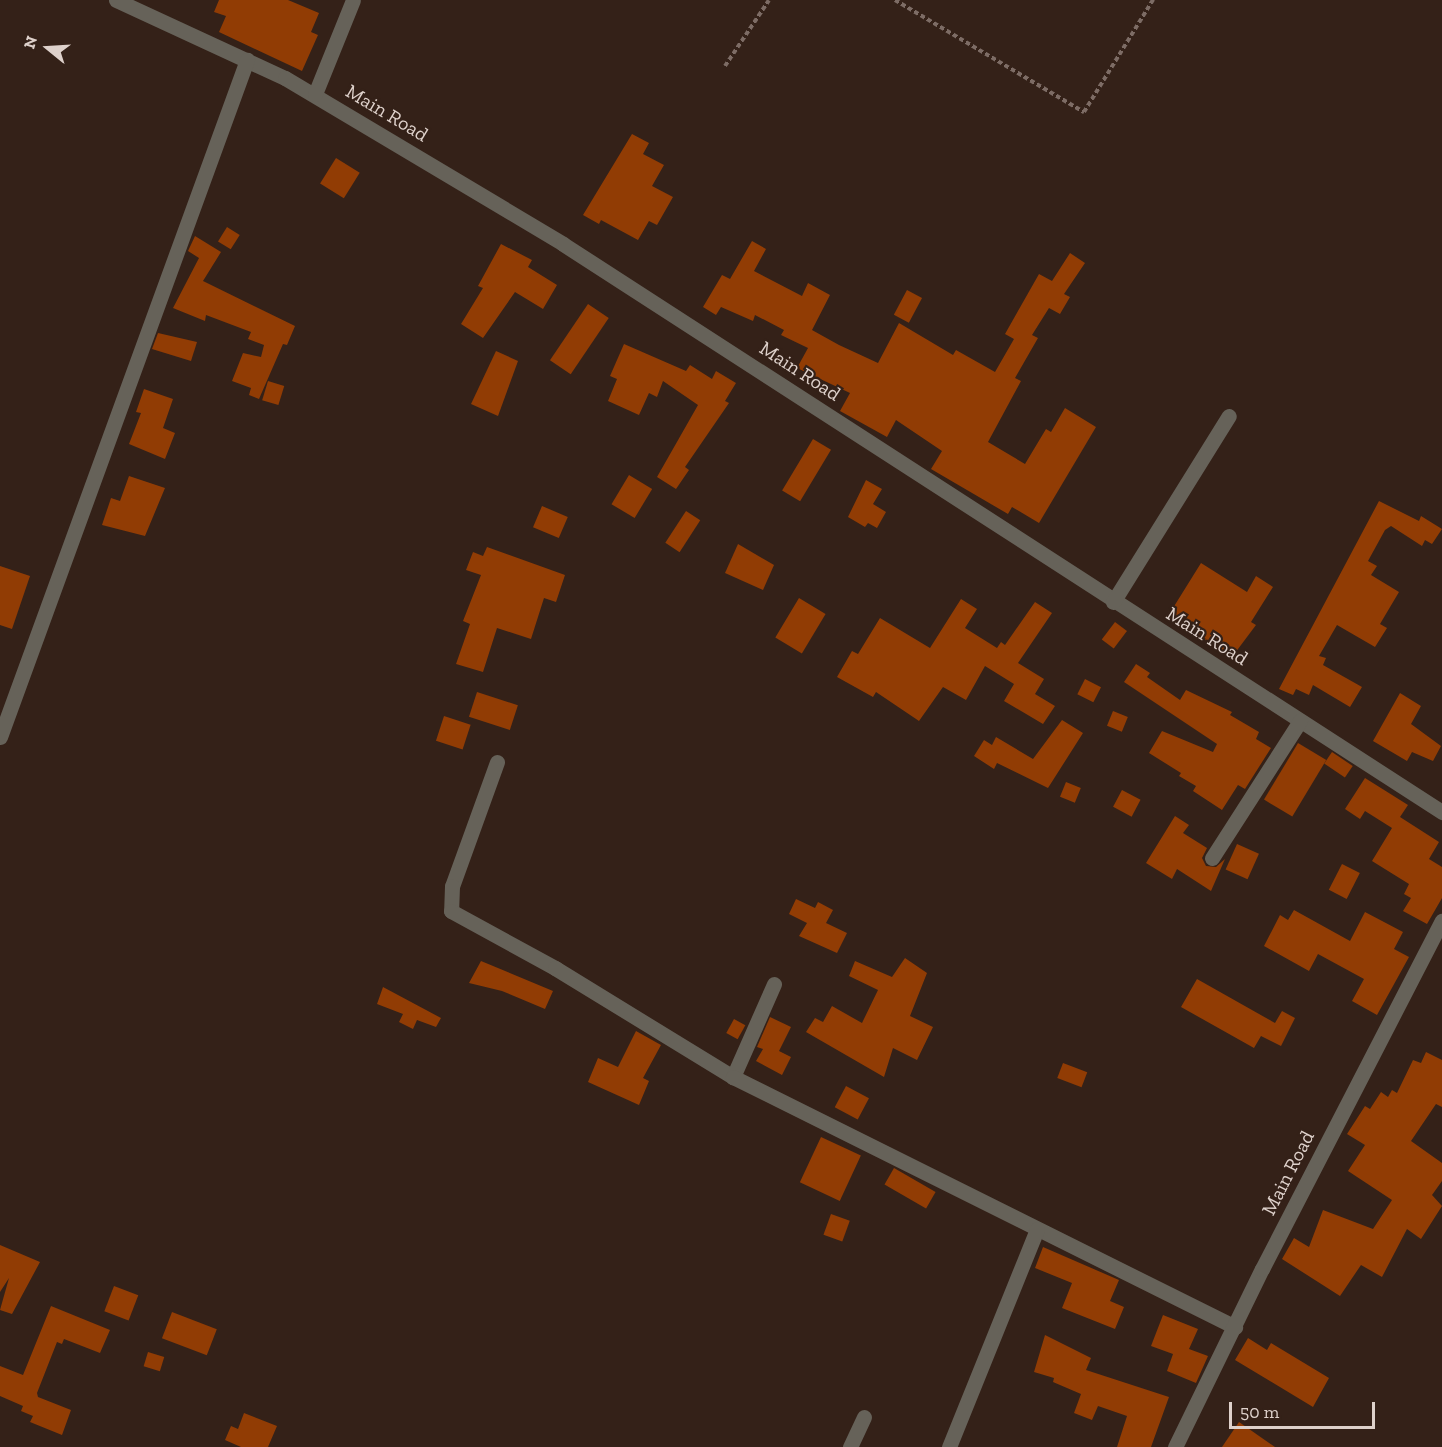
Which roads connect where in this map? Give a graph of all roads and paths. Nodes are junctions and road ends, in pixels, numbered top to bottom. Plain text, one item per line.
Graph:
1 (116, 0) edge
2 (353, 0) edge
3 (769, 0) edge
4 (895, 0) edge
5 (1153, 0) edge
6 (247, 60) junction
7 (725, 66) dead end
8 (315, 94) junction
9 (1229, 416) dead end
10 (1113, 602) junction
11 (1300, 721) junction
12 (0, 737) edge
13 (497, 762) dead end
14 (1442, 812) edge
15 (1212, 858) dead end
16 (1442, 921) edge
17 (774, 984) dead end
18 (733, 1077) junction
19 (1037, 1229) junction
20 (1234, 1327) junction
21 (864, 1417) dead end
22 (850, 1447) edge
23 (948, 1447) edge
24 (1175, 1447) edge

1 - 6 street, Main Road
2 - 8 street
3 - 7 path
4 - 5 path
6 - 8 street, Main Road
6 - 12 street
8 - 10 street, Main Road
9 - 10 street
10 - 11 street, Main Road
11 - 14 street, Main Road
11 - 15 street
13 - 18 street
16 - 20 street, Main Road
17 - 18 street
18 - 19 street
19 - 20 street
19 - 23 street
20 - 24 street, Main Road
21 - 22 street

